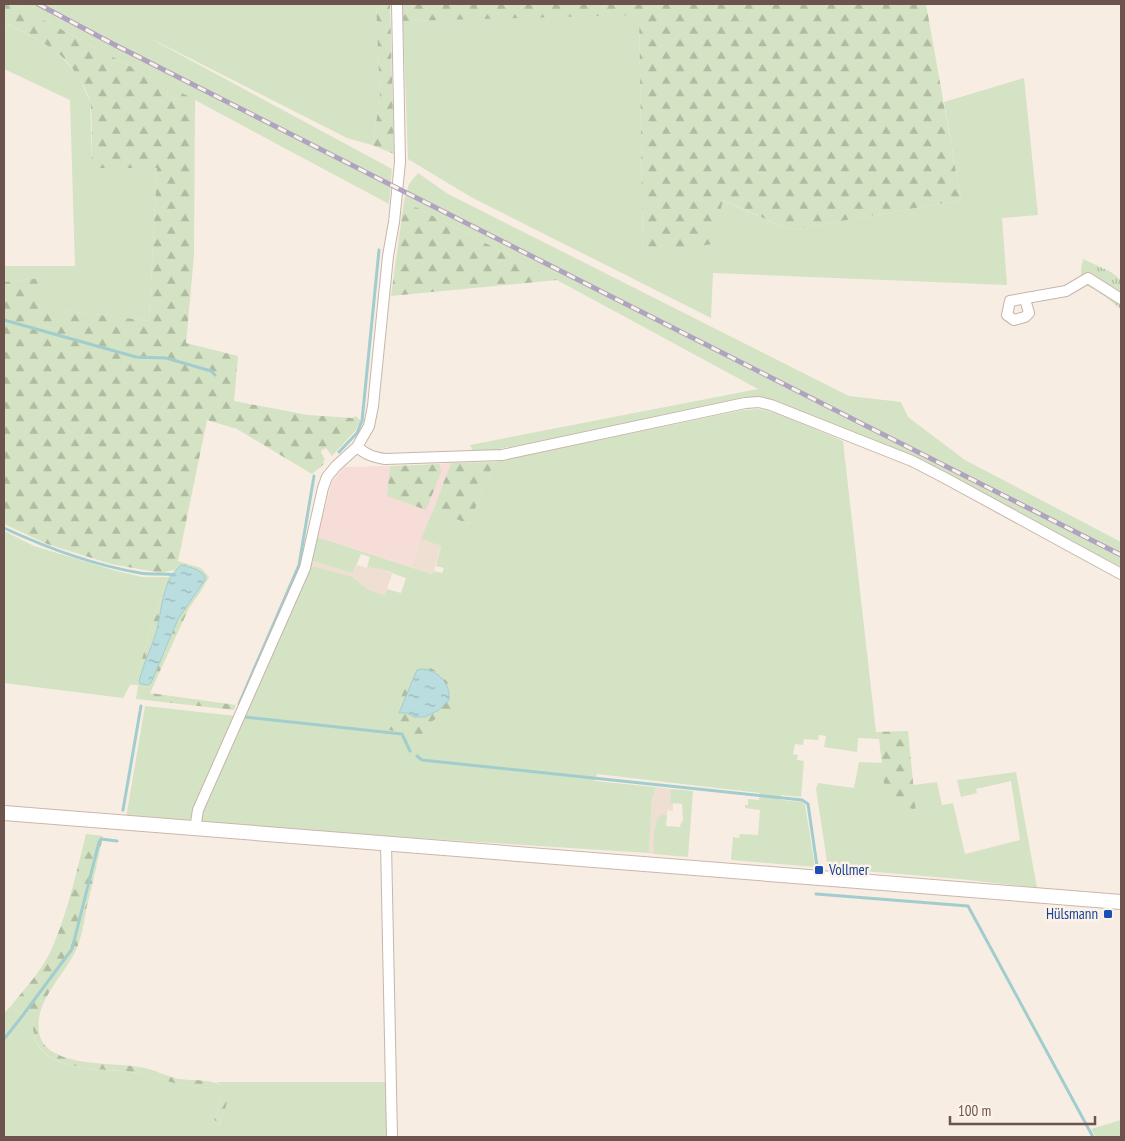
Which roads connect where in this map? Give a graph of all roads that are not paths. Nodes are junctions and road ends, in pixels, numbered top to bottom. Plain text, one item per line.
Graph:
1 (397, 4) edge
2 (1025, 299) dead end
3 (1121, 299) edge
4 (357, 447) junction
5 (1121, 574) edge
6 (4, 814) edge
7 (195, 829) junction
8 (386, 844) junction
9 (1121, 902) edge
10 (392, 1137) edge

1 - 4 street
2 - 3 street
4 - 5 street
4 - 7 street
6 - 7 main road
7 - 8 main road
8 - 9 main road
8 - 10 street

